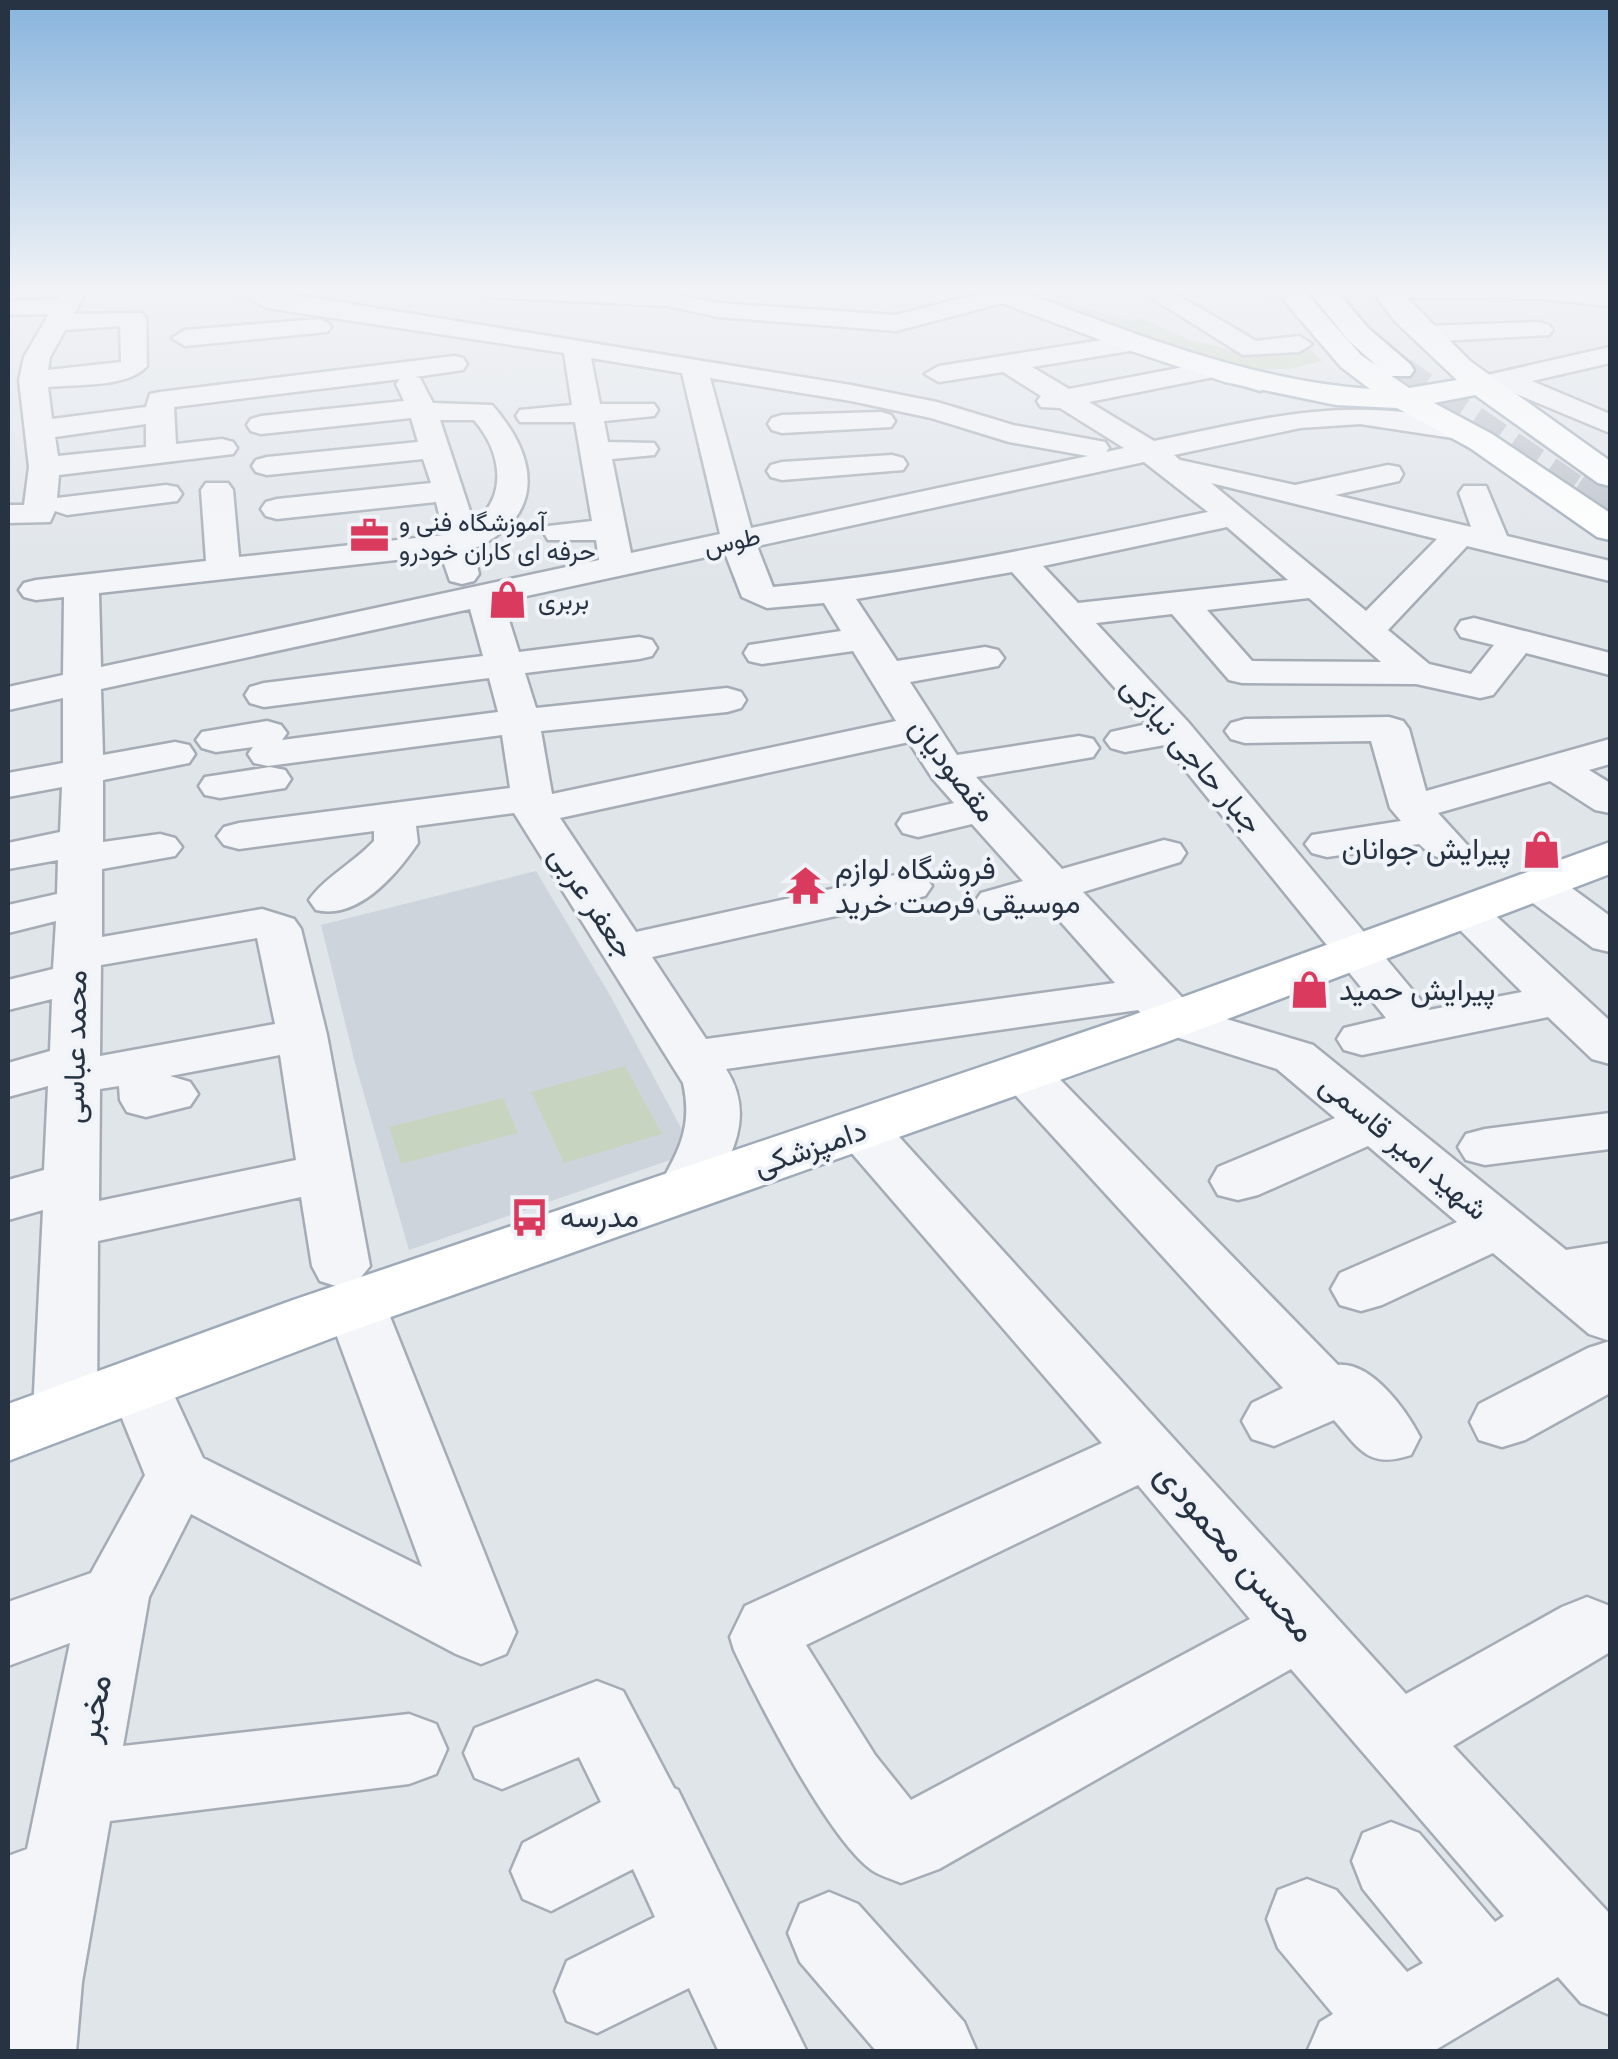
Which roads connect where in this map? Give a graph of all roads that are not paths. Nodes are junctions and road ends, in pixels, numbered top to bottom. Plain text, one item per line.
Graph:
1 (27, 386) edge
2 (242, 386) edge
3 (410, 386) edge
4 (584, 386) edge
5 (695, 386) edge
6 (820, 386) edge
7 (1045, 386) edge
8 (1126, 386) edge
9 (1268, 386) edge
10 (1293, 386) edge
11 (1386, 386) tunnel mouth
12 (1404, 386) edge
13 (1494, 386) edge
14 (1503, 386) edge
15 (1064, 398) junction
16 (422, 410) junction
17 (644, 410) dead end
18 (590, 413) junction
19 (160, 414) junction
20 (1524, 415) junction
21 (1608, 415) edge
22 (530, 416) dead end
23 (1300, 419) junction
24 (28, 422) edge
25 (782, 424) dead end
26 (261, 425) dead end
27 (975, 426) junction
28 (1459, 430) junction
29 (895, 433) junction
30 (222, 448) dead end
31 (1094, 448) dead end
32 (436, 449) junction
33 (643, 449) dead end
34 (1149, 451) junction
35 (161, 452) junction
36 (597, 452) junction
37 (267, 466) dead end
38 (44, 467) junction
39 (782, 471) dead end
40 (1388, 474) dead end
41 (1610, 476) tunnel mouth
42 (217, 490) dead end
43 (448, 491) junction
44 (1475, 493) dead end
45 (166, 494) dead end
46 (1291, 495) junction
47 (908, 501) junction
48 (277, 509) dead end
49 (1234, 516) junction
50 (613, 529) junction
51 (1532, 529) dead end
52 (1610, 529) tunnel mouth
53 (560, 533) dead end
54 (1480, 535) junction
55 (77, 538) edge
56 (738, 540) junction
57 (459, 543) junction
58 (1279, 555) junction
59 (1020, 561) junction
60 (617, 566) junction
61 (223, 569) junction
62 (1610, 571) edge
63 (38, 574) dead end
64 (1324, 574) junction
65 (1175, 586) junction
66 (834, 592) junction
67 (476, 597) junction
68 (1068, 615) junction
69 (1226, 619) junction
70 (1474, 629) dead end
71 (1274, 631) dead end
72 (1367, 631) junction
73 (1166, 637) dead end
74 (1516, 640) junction
75 (259, 644) junction
76 (639, 648) dead end
77 (762, 652) dead end
78 (872, 657) junction
79 (985, 658) dead end
80 (506, 665) junction
81 (1610, 665) edge
82 (1416, 673) junction
83 (84, 681) junction
84 (8, 698) edge
85 (727, 700) dead end
86 (520, 721) junction
87 (917, 728) junction
88 (1174, 731) junction
89 (1246, 731) dead end
90 (1391, 735) junction
91 (216, 740) dead end
92 (267, 740) junction
93 (1124, 740) dead end
94 (1079, 748) dead end
95 (1610, 751) edge
96 (176, 754) dead end
97 (1286, 762) dead end
98 (1554, 766) junction
99 (83, 768) junction
100 (946, 769) junction
101 (8, 785) edge
102 (220, 786) dead end
103 (1610, 800) edge
104 (532, 805) junction
105 (980, 809) junction
106 (388, 817) junction
107 (918, 824) dead end
108 (1429, 829) junction
109 (1328, 844) dead end
110 (160, 846) dead end
111 (1164, 853) dead end
112 (8, 856) edge
113 (1610, 857) edge
114 (80, 867) junction
115 (1538, 885) junction
116 (909, 886) dead end
117 (1053, 889) junction
118 (332, 900) dead end
119 (997, 904) dead end
120 (1468, 915) junction
121 (8, 919) edge
122 (1610, 938) edge
123 (624, 949) junction
124 (1360, 954) junction
125 (77, 966) junction
126 (8, 995) edge
127 (1163, 1007) junction
128 (1406, 1008) dead end
129 (1584, 1010) edge
130 (302, 1034) junction
131 (1362, 1039) dead end
132 (1610, 1048) edge
133 (694, 1057) junction
134 (75, 1069) junction
135 (1025, 1074) junction
136 (8, 1080) edge
137 (1374, 1122) junction
138 (862, 1130) junction
139 (1610, 1131) edge
140 (1485, 1147) dead end
141 (326, 1173) junction
142 (1238, 1181) dead end
143 (686, 1189) junction
144 (8, 1200) edge
145 (71, 1204) junction
146 (1499, 1226) junction
147 (1583, 1269) edge
148 (348, 1285) junction
149 (1361, 1289) dead end
150 (1610, 1318) edge
151 (1610, 1365) edge
152 (139, 1384) junction
153 (65, 1412) junction
154 (1502, 1422) dead end
155 (8, 1433) edge
156 (1388, 1437) dead end
157 (1148, 1451) junction
158 (178, 1476) junction
159 (116, 1595) junction
160 (1301, 1627) junction
161 (1586, 1629) dead end
162 (8, 1634) edge
163 (1398, 1740) junction
164 (409, 1749) dead end
165 (502, 1753) dead end
166 (78, 1788) junction
167 (651, 1817) junction
168 (1391, 1860) dead end
169 (551, 1871) dead end
170 (34, 1885) edge
171 (1307, 1919) dead end
172 (830, 1933) dead end
173 (706, 1935) junction
174 (1589, 1949) edge
175 (1483, 1972) junction
176 (598, 1990) dead end
177 (1373, 2038) edge
178 (928, 2049) edge
179 (33, 2052) edge
180 (764, 2052) edge

1 - 24 street, محمد عباسی
2 - 19 street
3 - 16 street, جعفر عربی
4 - 18 street
5 - 56 street
6 - 29 street
7 - 15 street
8 - 15 street
9 - 23 street
10 - 11 main road
12 - 28 main road
13 - 20 main road
14 - 21 street
15 - 27 street
15 - 34 street
16 - 26 street
16 - 32 street, جعفر عربی
16 - 57 street
17 - 18 street
18 - 22 street
18 - 36 street
19 - 24 street
19 - 35 street
20 - 28 main road
20 - 41 main road
23 - 28 street, طوس
23 - 34 street, طوس
24 - 38 street, محمد عباسی
25 - 29 street
27 - 29 street
27 - 31 street
28 - 52 main road
29 - 39 street
29 - 47 street
30 - 35 street
32 - 37 street
32 - 43 street, جعفر عربی
33 - 36 street
34 - 46 street
34 - 47 street, طوس
34 - 49 street
35 - 38 street
36 - 50 street
38 - 55 street, محمد عباسی
40 - 46 street
42 - 61 street
43 - 48 street
43 - 57 street, جعفر عربی
44 - 54 street
45 - 55 street
46 - 54 street
47 - 56 street, طوس
49 - 58 street
49 - 59 street
50 - 53 street
50 - 60 street
51 - 54 street
54 - 62 street
54 - 72 street
55 - 61 street
55 - 63 street
55 - 83 street, محمد عباسی
56 - 60 street, طوس
56 - 66 street
57 - 61 street
57 - 67 street, جعفر عربی
58 - 64 street
58 - 65 street
59 - 66 street
59 - 68 street, جبار حاجی نیازکی
60 - 67 street, طوس
64 - 69 street
64 - 72 street
65 - 68 street
65 - 69 street
66 - 78 street, مقصودیان
67 - 75 street, طوس
67 - 80 street, جعفر عربی
68 - 88 street, جبار حاجی نیازکی
69 - 71 street
69 - 73 street
69 - 82 street
70 - 74 street
72 - 82 street
74 - 81 street
74 - 82 street
75 - 83 street, طوس
75 - 92 street
76 - 80 street
77 - 78 street
78 - 79 street
78 - 87 street, مقصودیان
80 - 86 street, جعفر عربی
80 - 92 street
82 - 90 street
83 - 84 street, طوس
83 - 99 street, محمد عباسی
85 - 86 street
86 - 92 street
86 - 104 street, جعفر عربی
87 - 100 street, مقصودیان
87 - 104 street
88 - 93 street
88 - 124 street, جبار حاجی نیازکی
89 - 90 street
90 - 97 street
90 - 108 street
91 - 92 street
92 - 102 street
92 - 106 street
94 - 100 street
95 - 98 street
96 - 99 street
98 - 103 street
98 - 108 street
99 - 101 street
99 - 114 street, محمد عباسی
100 - 105 street, مقصودیان
104 - 106 street
104 - 123 street, جعفر عربی
105 - 107 street
105 - 117 street, مقصودیان
106 - 118 street
108 - 109 street
110 - 114 street
111 - 117 street
112 - 114 street
113 - 115 main road, دامپزشکی
114 - 121 street
114 - 125 street, محمد عباسی
115 - 120 main road, دامپزشکی
115 - 122 street
116 - 123 street
117 - 119 street
117 - 127 street, مقصودیان
120 - 124 main road, دامپزشکی
120 - 129 street
123 - 133 street, جعفر عربی
124 - 127 main road, دامپزشکی
124 - 128 street, جبار حاجی نیازکی
125 - 126 street
125 - 130 street
125 - 134 street, محمد عباسی
127 - 133 street
127 - 135 main road, دامپزشکی
127 - 137 street, شهید امیر قاسمی
129 - 131 street
129 - 132 street
130 - 134 street
130 - 141 street
133 - 143 street, جعفر عربی
134 - 136 street
134 - 145 street, محمد عباسی
135 - 138 main road, دامپزشکی
135 - 156 street
137 - 142 street
137 - 146 street, شهید امیر قاسمی
138 - 143 main road, دامپزشکی
138 - 157 street, محسن محمودی
139 - 140 street
141 - 145 street
141 - 148 street
143 - 148 main road, دامپزشکی
144 - 145 street
145 - 153 street, محمد عباسی
146 - 147 street, شهید امیر قاسمی
146 - 149 street
147 - 150 street, شهید امیر قاسمی
148 - 152 main road, دامپزشکی
148 - 158 street
151 - 154 street
152 - 153 main road, دامپزشکی
152 - 158 street
153 - 155 main road, دامپزشکی
157 - 160 street, محسن محمودی
157 - 160 street
158 - 159 street, مخبر
159 - 162 street
159 - 166 street, مخبر
160 - 163 street, محسن محمودی
161 - 163 street
163 - 174 street, محسن محمودی
164 - 166 street
165 - 167 street
166 - 170 street, مخبر
167 - 169 street
167 - 173 street
168 - 175 street
170 - 179 street, مخبر
171 - 177 street
172 - 178 street
173 - 176 street
173 - 180 street
174 - 175 street
175 - 177 street

